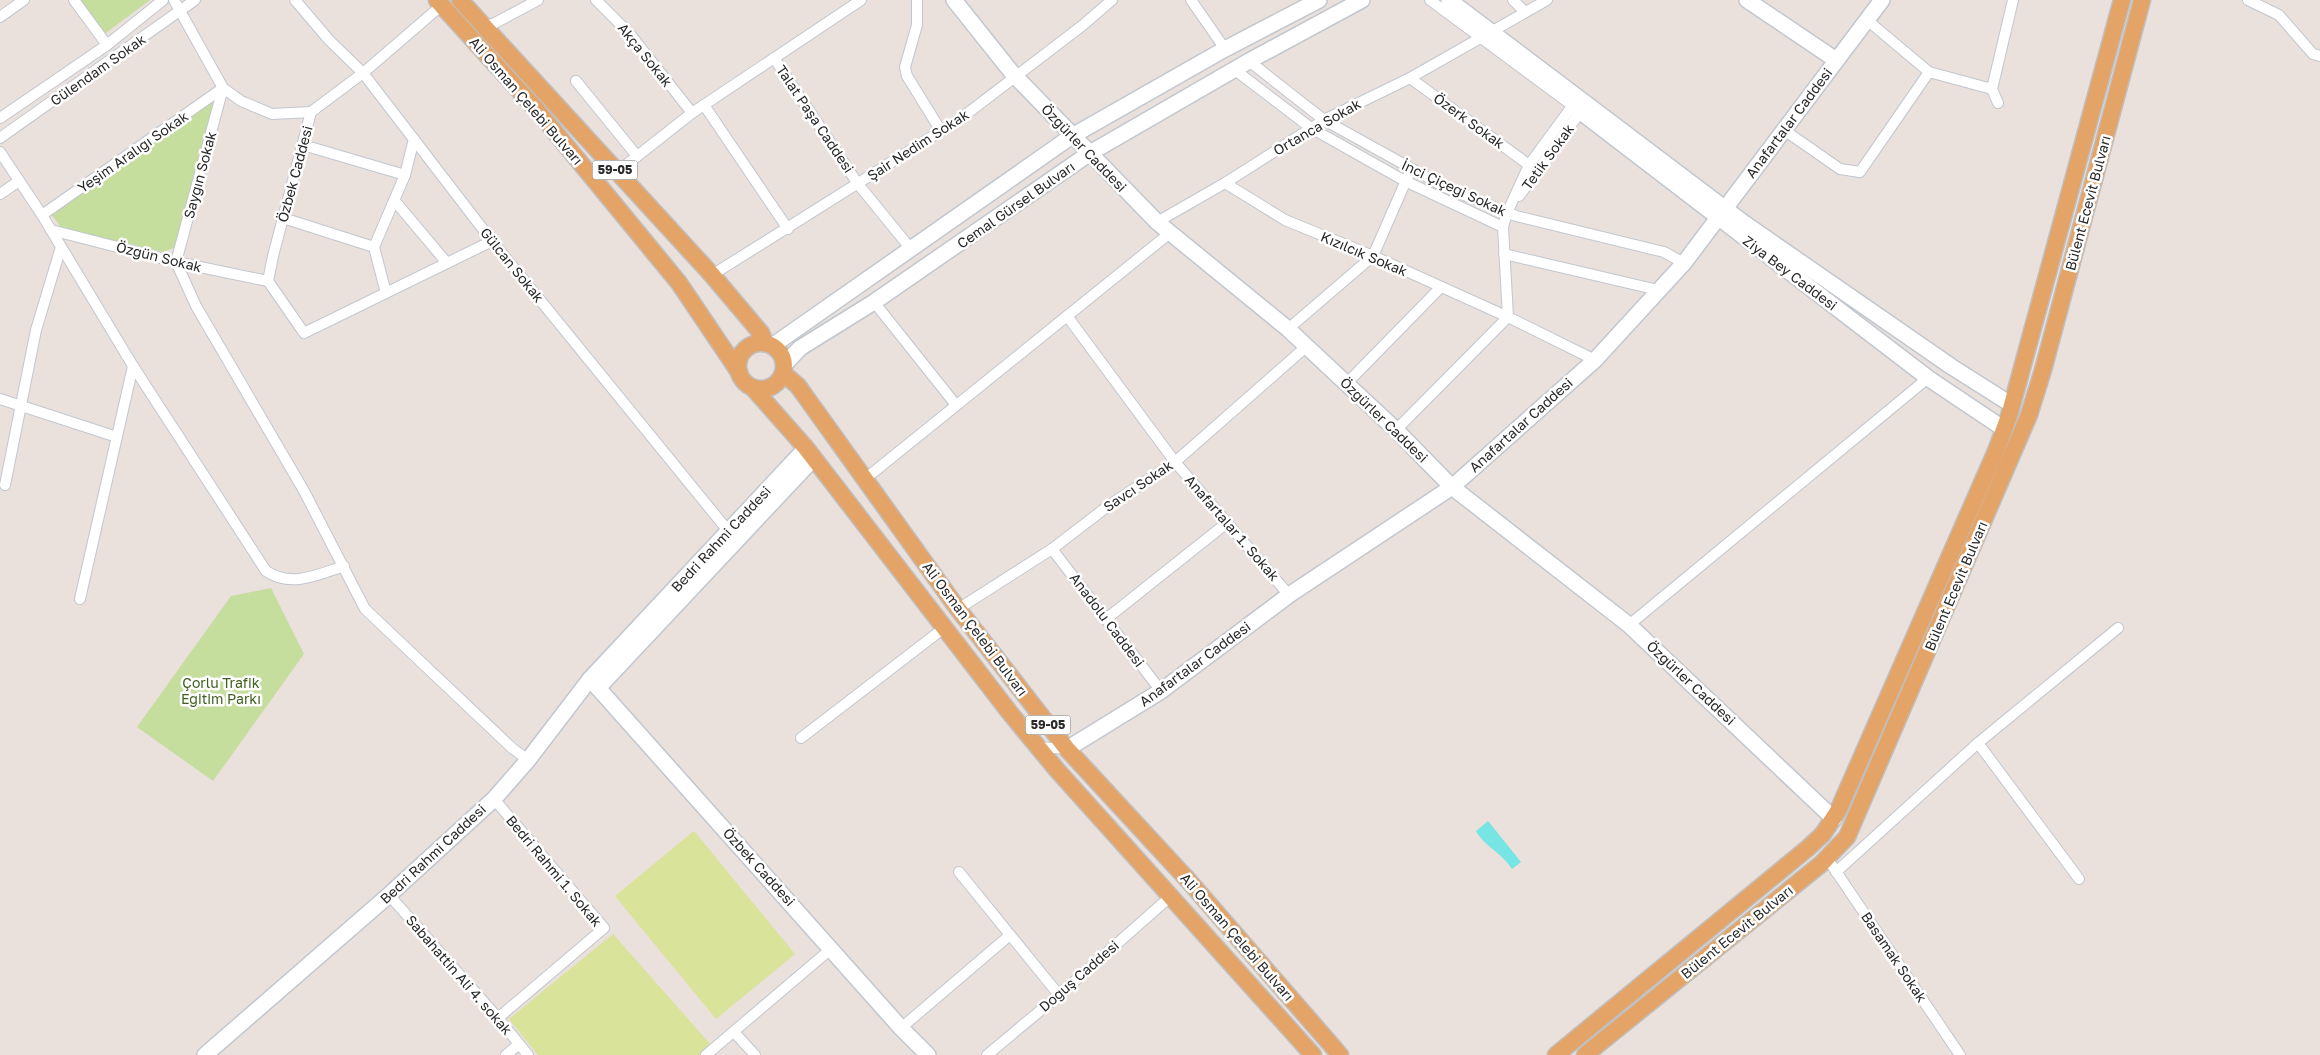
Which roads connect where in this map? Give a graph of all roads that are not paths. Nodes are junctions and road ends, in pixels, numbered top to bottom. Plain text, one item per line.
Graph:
1 (24, 0) edge
2 (74, 0) edge
3 (163, 0) edge
4 (174, 0) edge
5 (194, 0) edge
6 (295, 0) edge
7 (460, 0) edge
8 (538, 0) edge
9 (596, 0) edge
10 (862, 0) edge
11 (917, 0) edge
12 (954, 0) edge
13 (1191, 0) edge
14 (1319, 0) edge
15 (1362, 0) edge
16 (1430, 0) edge
17 (1449, 0) edge
18 (1513, 0) edge
19 (1547, 0) edge
20 (1748, 0) edge
21 (1882, 0) edge
22 (2013, 0) edge
23 (2122, 0) edge
24 (2142, 0) edge
25 (2248, 0) edge
26 (1108, 1) edge
27 (440, 2) edge
28 (181, 12) junction
29 (1525, 12) junction
30 (0, 17) edge
31 (1867, 20) junction
32 (485, 26) junction
33 (1485, 33) junction
34 (107, 45) junction
35 (1225, 49) junction
36 (2320, 56) edge
37 (774, 58) junction
38 (1836, 60) junction
39 (1249, 61) junction
40 (1235, 70) junction
41 (1929, 72) junction
42 (363, 73) junction
43 (1016, 77) junction
44 (1410, 78) junction
45 (576, 81) dead end
46 (223, 88) junction
47 (1992, 89) junction
48 (1998, 104) dead end
49 (1580, 105) junction
50 (704, 106) junction
51 (312, 112) junction
52 (692, 114) junction
53 (0, 118) edge
54 (1324, 120) junction
55 (1311, 128) junction
56 (1784, 130) junction
57 (940, 132) junction
58 (1072, 136) junction
59 (0, 138) edge
60 (414, 139) junction
61 (303, 145) junction
62 (0, 152) edge
63 (1090, 153) junction
64 (637, 156) junction
65 (1529, 165) junction
66 (1411, 170) junction
67 (617, 172) junction
68 (405, 175) junction
69 (19, 181) junction
70 (1405, 181) junction
71 (1225, 183) junction
72 (858, 184) junction
73 (0, 194) edge
74 (394, 200) junction
75 (1722, 212) junction
76 (1507, 213) junction
77 (42, 215) junction
78 (283, 218) junction
79 (1157, 222) junction
80 (1503, 227) junction
81 (788, 229) junction
82 (51, 230) junction
83 (1170, 233) junction
84 (492, 241) junction
85 (374, 247) junction
86 (61, 248) junction
87 (911, 249) junction
88 (1504, 254) junction
89 (1373, 256) junction
90 (176, 262) junction
91 (447, 263) junction
92 (1684, 263) junction
93 (712, 275) junction
94 (268, 281) junction
95 (1441, 287) junction
96 (1658, 290) junction
97 (386, 293) junction
98 (874, 302) junction
99 (1067, 316) junction
100 (1508, 317) junction
101 (1288, 329) junction
102 (769, 345) junction
103 (1307, 346) junction
104 (1595, 360) junction
105 (133, 366) junction
106 (784, 369) junction
107 (739, 372) junction
108 (1928, 378) junction
109 (1347, 383) junction
110 (753, 388) junction
111 (0, 399) edge
112 (956, 405) junction
113 (2012, 405) junction
114 (22, 406) junction
115 (2004, 429) junction
116 (1396, 430) junction
117 (117, 437) junction
118 (810, 453) junction
119 (1174, 462) junction
120 (865, 479) junction
121 (5, 485) dead end
122 (1452, 487) junction
123 (1228, 522) junction
124 (729, 532) junction
125 (1052, 549) junction
126 (344, 566) junction
127 (1289, 595) junction
128 (80, 599) dead end
129 (958, 609) junction
130 (1106, 619) junction
131 (1629, 625) junction
132 (944, 628) junction
133 (2118, 628) dead end
134 (640, 634) junction
135 (594, 683) junction
136 (1160, 691) junction
137 (801, 738) dead end
138 (1978, 743) junction
139 (1038, 746) junction
140 (1067, 749) junction
141 (528, 760) junction
142 (494, 799) junction
143 (1834, 819) junction
144 (1832, 865) junction
145 (959, 872) dead end
146 (2079, 879) dead end
147 (389, 895) junction
148 (1171, 896) junction
149 (1010, 935) junction
150 (832, 948) junction
151 (1058, 995) junction
152 (498, 1018) junction
153 (901, 1028) junction
154 (734, 1032) junction
155 (519, 1044) junction
156 (204, 1055) edge
157 (506, 1055) edge
158 (528, 1055) edge
159 (706, 1055) edge
160 (755, 1055) edge
161 (928, 1055) edge
162 (987, 1055) edge
163 (1313, 1055) edge
164 (1340, 1055) edge
165 (1556, 1055) edge
166 (1585, 1055) edge
167 (1960, 1055) edge

1 - 30 street
2 - 34 street
3 - 34 street, Gülendam Sokak
4 - 28 street
5 - 28 street, Gülendam Sokak
6 - 42 street, Gülcan Sokak
7 - 32 main road, Ali Osman Çelebi Bulvarı / 59-05
8 - 32 street
9 - 52 street, Akça Sokak
10 - 37 street
11 - 57 street
12 - 43 street, Özgürler Caddesi
13 - 35 street
14 - 35 street, Cemal Gürsel Bulvarı
15 - 39 street, Cemal Gürsel Bulvarı
16 - 33 street, Ziya Bey Caddesi
17 - 33 street, Ziya Bey Caddesi
18 - 29 street
19 - 29 street, Ortanca Sokak
20 - 38 street
21 - 31 street, Anafartalar Caddesi
22 - 47 street
23 - 113 main road
24 - 144 main road, Bülent Ecevit Bulvarı
25 - 36 street
26 - 43 street, Şair Nedim Sokak
27 - 42 street, Özbek Caddesi
27 - 107 main road, Ali Osman Çelebi Bulvarı
28 - 46 street
28 - 59 street, Gülendam Sokak
29 - 33 street, Ortanca Sokak
31 - 38 street, Anafartalar Caddesi
31 - 41 street
32 - 67 main road, Ali Osman Çelebi Bulvarı / 59-05
33 - 44 street, Ortanca Sokak
33 - 49 street, Ziya Bey Caddesi
34 - 53 street, Gülendam Sokak
35 - 58 street, Cemal Gürsel Bulvarı
37 - 50 street
37 - 72 street, Talat Paşa Caddesi
38 - 56 street, Anafartalar Caddesi
39 - 40 street, Cemal Gürsel Bulvarı
39 - 54 street, İnci Çiçeği Sokak
40 - 55 street, İnci Çiçeği Sokak
40 - 63 street, Cemal Gürsel Bulvarı
41 - 47 street
41 - 56 street
42 - 51 street, Özbek Caddesi
42 - 60 street, Gülcan Sokak
43 - 57 street, Şair Nedim Sokak
43 - 58 street, Özgürler Caddesi
44 - 54 street, Ortanca Sokak
44 - 65 street, Özerk Sokak
45 - 64 street
46 - 51 street
46 - 77 street, Yeşim Aralığı Sokak
46 - 90 street, Saygın Sokak
47 - 48 street
49 - 65 street, Tetik Sokak
49 - 75 street, Ziya Bey Caddesi
49 - 76 street, Tetik Sokak
50 - 52 street
50 - 81 street
51 - 61 street, Özbek Caddesi
52 - 64 street
54 - 55 street, Ortanca Sokak
54 - 66 street, İnci Çiçeği Sokak
55 - 70 street, İnci Çiçeği Sokak
55 - 71 street, Ortanca Sokak
56 - 75 street, Anafartalar Caddesi
57 - 72 street, Şair Nedim Sokak
58 - 63 street, Özgürler Caddesi
58 - 87 street, Cemal Gürsel Bulvarı
60 - 68 street
60 - 84 street, Gülcan Sokak
61 - 68 street
61 - 78 street, Özbek Caddesi
62 - 69 street
63 - 79 street, Özgürler Caddesi
63 - 98 street, Cemal Gürsel Bulvarı
64 - 67 street
65 - 76 street, Tetik Sokak
66 - 70 street
66 - 76 street, İnci Çiçeği Sokak
67 - 93 main road, Ali Osman Çelebi Bulvarı / 59-05
68 - 74 street
69 - 73 street
69 - 77 street
70 - 80 street, İnci Çiçeği Sokak
70 - 89 street
71 - 79 street, Ortanca Sokak
71 - 89 street, Kızılcık Sokak
72 - 81 street, Şair Nedim Sokak
72 - 87 street, Talat Paşa Caddesi
74 - 85 street
74 - 91 street
75 - 92 street, Anafartalar Caddesi
75 - 108 street, Ziya Bey Caddesi
75 - 113 street, Ziya Bey Caddesi
76 - 80 street
76 - 92 street, İnci Çiçeği Sokak
77 - 82 street
78 - 85 street
78 - 94 street, Özbek Caddesi
79 - 83 street, Özgürler Caddesi
80 - 88 street
81 - 93 street, Şair Nedim Sokak
82 - 86 street
82 - 90 street, Özgün Sokak
83 - 99 street
83 - 101 street, Özgürler Caddesi
84 - 91 street
84 - 124 street, Gülcan Sokak
85 - 97 street
86 - 105 street
86 - 114 street
87 - 102 street, Cemal Gürsel Bulvarı
88 - 96 street
88 - 100 street
89 - 95 street, Kızılcık Sokak
89 - 101 street
90 - 94 street, Özgün Sokak
90 - 126 street
91 - 97 street
92 - 96 street, Anafartalar Caddesi
93 - 102 main road, Ali Osman Çelebi Bulvarı / 59-05
94 - 97 street
95 - 100 street, Kızılcık Sokak
95 - 109 street
96 - 104 street, Anafartalar Caddesi
98 - 106 street, Cemal Gürsel Bulvarı
98 - 112 street
99 - 112 street
99 - 119 street, Anafartalar 1. Sokak
100 - 104 street, Kızılcık Sokak
100 - 116 street
101 - 103 street, Özgürler Caddesi
102 - 106 main road
102 - 107 main road
103 - 109 street, Özgürler Caddesi
103 - 119 street, Savcı Sokak
104 - 122 street, Anafartalar Caddesi
105 - 117 street
105 - 126 street
106 - 110 main road
106 - 120 main road, Ali Osman Çelebi Bulvarı / 59-05
107 - 110 main road
108 - 115 street, Ziya Bey Caddesi
108 - 131 street
109 - 116 street, Özgürler Caddesi
110 - 118 main road, Ali Osman Çelebi Bulvarı
111 - 114 street
112 - 120 street
113 - 115 main road
114 - 117 street
114 - 121 street
115 - 143 main road
116 - 122 street, Özgürler Caddesi
117 - 128 street
118 - 124 street, Bedri Rahmi Caddesi
118 - 132 main road, Ali Osman Çelebi Bulvarı
118 - 134 street, Bedri Rahmi Caddesi
119 - 123 street, Anafartalar 1. Sokak
119 - 125 street, Savcı Sokak
120 - 129 main road, Ali Osman Çelebi Bulvarı / 59-05
122 - 127 street, Anafartalar Caddesi
122 - 131 street, Özgürler Caddesi
123 - 127 street, Anafartalar 1. Sokak
123 - 130 street
124 - 134 street, Bedri Rahmi Caddesi
125 - 129 street, Savcı Sokak
125 - 130 street, Anadolu Caddesi
126 - 141 street
127 - 136 street, Anafartalar Caddesi
129 - 140 main road, Ali Osman Çelebi Bulvarı / 59-05
130 - 136 street, Anadolu Caddesi
131 - 143 street, Özgürler Caddesi
132 - 137 street
132 - 139 main road, Ali Osman Çelebi Bulvarı
133 - 138 street
134 - 135 street, Bedri Rahmi Caddesi
135 - 141 street, Bedri Rahmi Caddesi
135 - 150 street, Özbek Caddesi
136 - 140 street, Anafartalar Caddesi
138 - 144 street
138 - 146 street
139 - 140 street
139 - 148 main road, Ali Osman Çelebi Bulvarı
140 - 164 main road, Ali Osman Çelebi Bulvarı / 59-05
141 - 142 street, Bedri Rahmi Caddesi
142 - 147 street, Bedri Rahmi Caddesi
142 - 152 street, Bedri Rahmi 1. Sokak
143 - 165 main road
144 - 166 main road, Bülent Ecevit Bulvarı
144 - 167 street, Basamak Sokak
145 - 149 street
147 - 152 street, Sabahattin Ali 4. sokak
147 - 156 street, Bedri Rahmi Caddesi
148 - 151 street, Doğuş Caddesi
148 - 163 main road, Ali Osman Çelebi Bulvarı
149 - 151 street
149 - 153 street
150 - 153 street, Özbek Caddesi
150 - 154 street
151 - 162 street, Doğuş Caddesi
152 - 155 street, Sabahattin Ali 4. sokak
153 - 161 street, Özbek Caddesi
154 - 159 street
154 - 160 street
155 - 157 street
155 - 158 street, Sabahattin Ali 4. sokak

